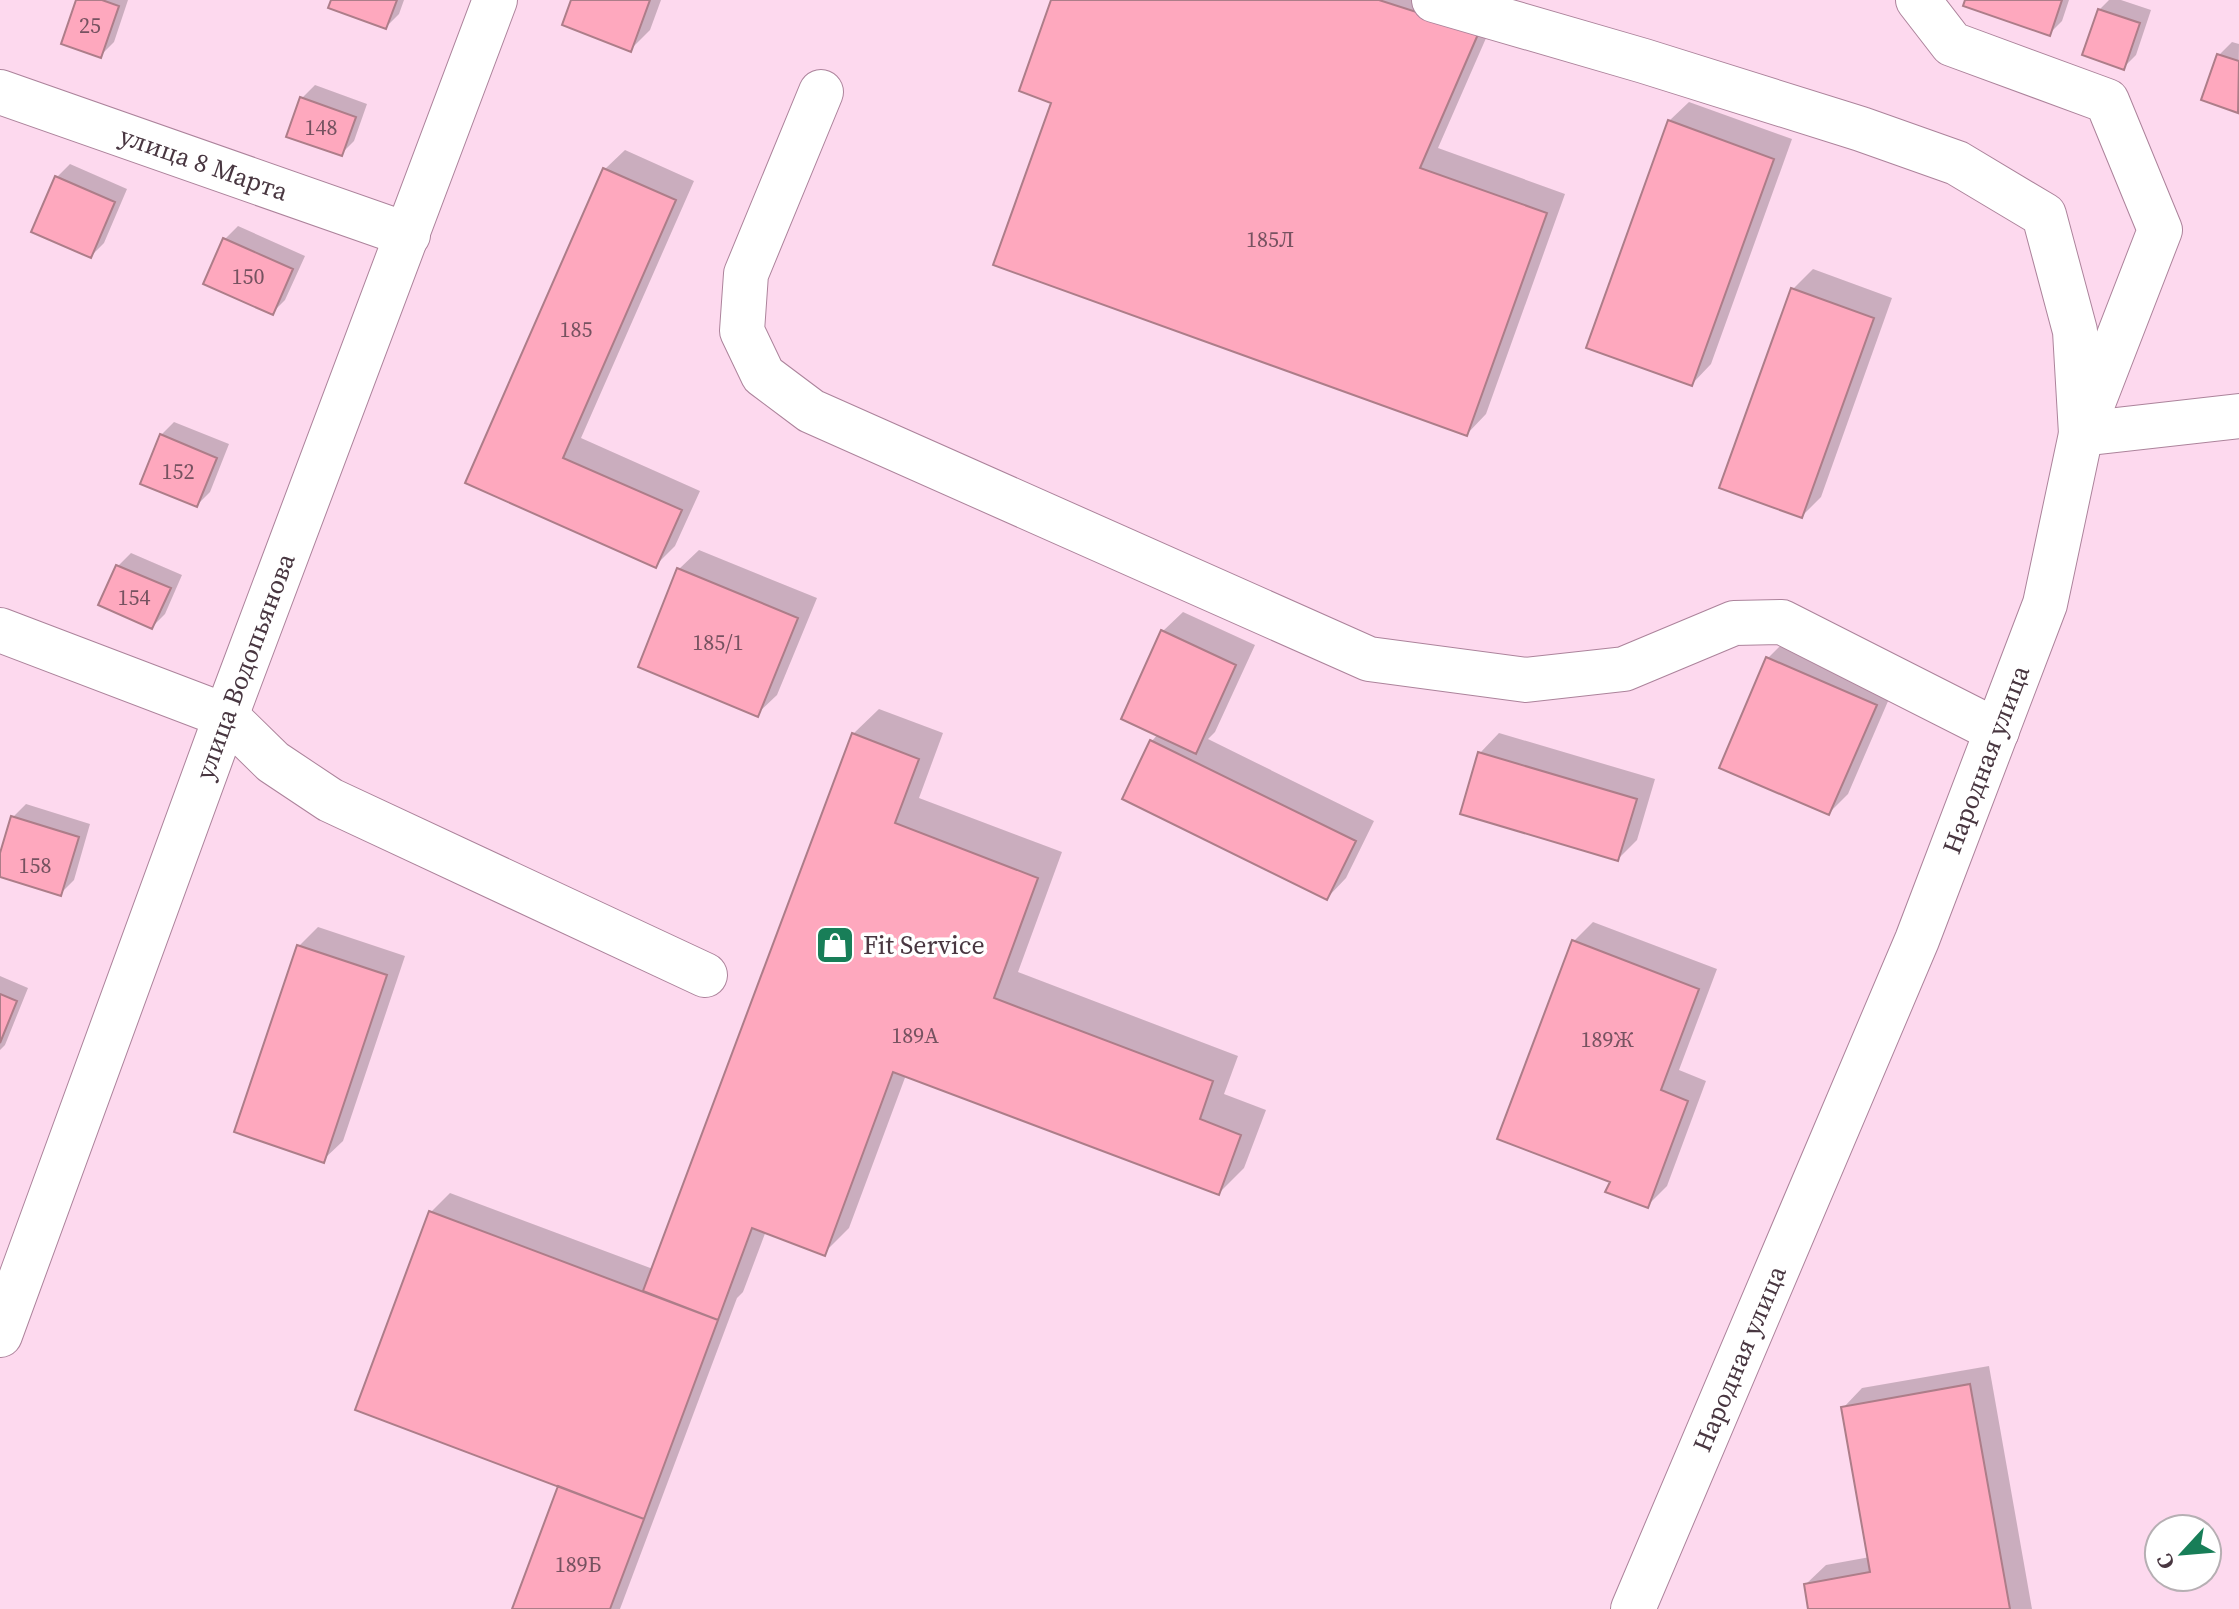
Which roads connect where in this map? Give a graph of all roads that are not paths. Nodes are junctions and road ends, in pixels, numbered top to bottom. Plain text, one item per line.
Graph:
1 (495, 0) edge
2 (1434, 0) edge
3 (1918, 0) edge
4 (0, 92) edge
5 (821, 92) dead end
6 (408, 235) junction
7 (2239, 416) edge
8 (2081, 434) junction
9 (0, 630) edge
10 (226, 716) junction
11 (1997, 731) junction
12 (705, 975) dead end
13 (0, 1335) edge
14 (1633, 1609) edge

1 - 6 street, улица Водопьянова
2 - 8 street
3 - 8 street, Народная улица
4 - 6 street, улица 8 Марта
5 - 11 street
6 - 10 street, улица Водопьянова
7 - 8 street
8 - 11 street, Народная улица
9 - 10 street
10 - 12 street
10 - 13 street, улица Водопьянова
11 - 14 street, Народная улица

